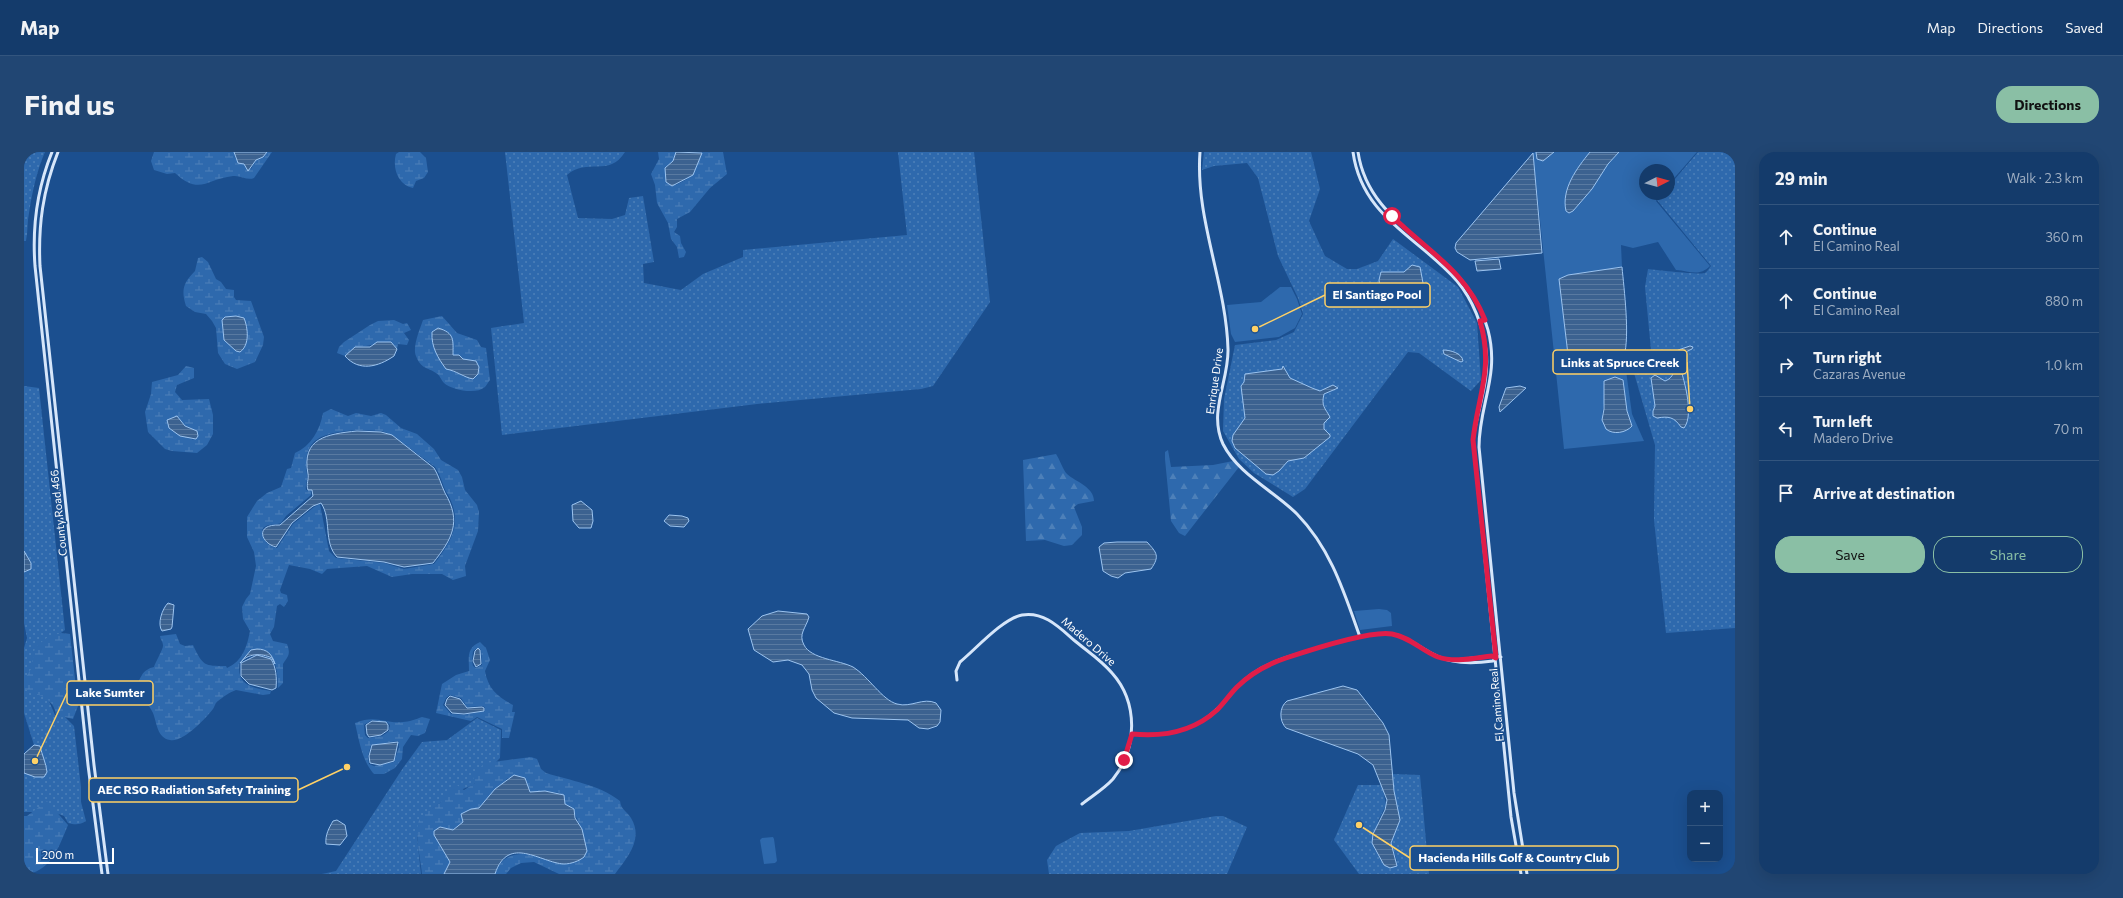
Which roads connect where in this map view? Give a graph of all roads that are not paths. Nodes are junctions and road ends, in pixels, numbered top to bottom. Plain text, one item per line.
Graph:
1 (52, 152) edge
2 (58, 152) edge
3 (1200, 152) edge
4 (1353, 152) edge
5 (1358, 152) edge
6 (37, 205) junction
7 (41, 212) junction
8 (1485, 320) junction
9 (1480, 321) junction
10 (1360, 637) junction
11 (1501, 657) junction
12 (1496, 658) junction
13 (957, 680) dead end
14 (1132, 734) junction
15 (1082, 804) dead end
16 (102, 874) edge
17 (108, 874) edge
18 (1521, 874) edge
19 (1527, 874) edge

1 - 6 main road, County Road 466
2 - 7 main road, County Road 466
3 - 10 main road, Enrique Drive
4 - 9 main road, El Camino Real
5 - 8 main road, El Camino Real
6 - 7 main road
6 - 16 main road, County Road 466
7 - 17 main road, County Road 466
8 - 9 main road
8 - 11 main road, El Camino Real
9 - 12 main road, El Camino Real
10 - 12 main road
10 - 14 main road
11 - 12 main road
11 - 19 main road, El Camino Real
12 - 18 main road, El Camino Real
13 - 14 main road, Madero Drive
14 - 15 main road, Madero Drive

